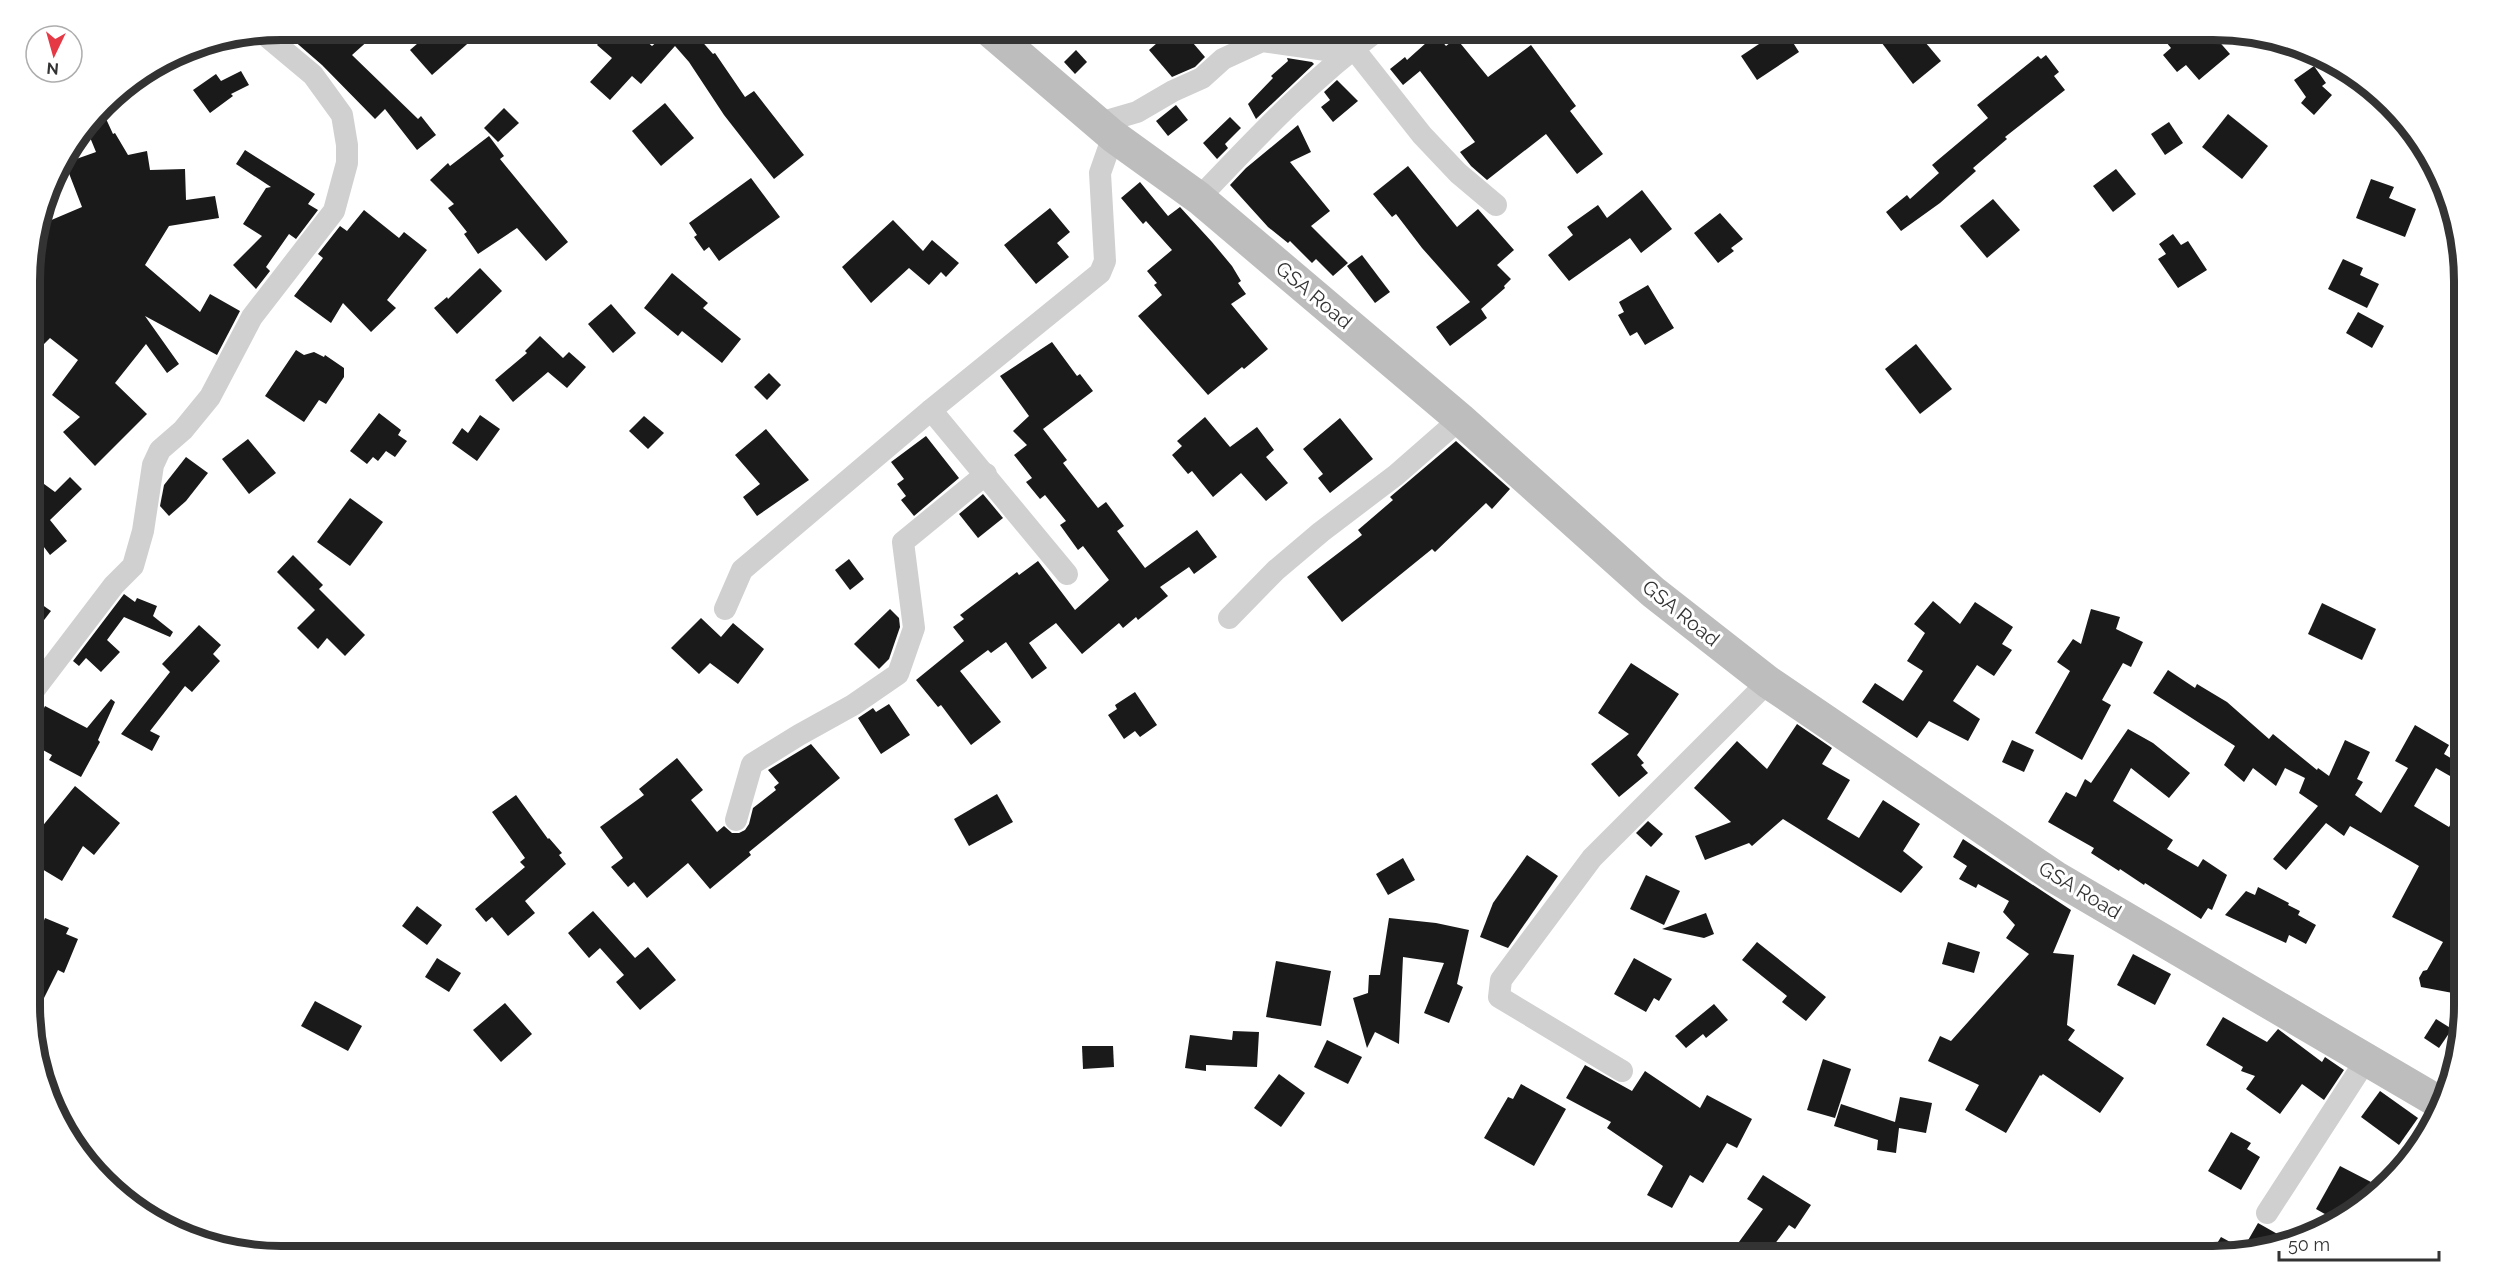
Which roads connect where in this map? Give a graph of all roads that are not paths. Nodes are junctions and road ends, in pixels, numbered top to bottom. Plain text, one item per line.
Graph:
1 (278, 40) edge
2 (1000, 40) edge
3 (1344, 40) edge
4 (1364, 40) edge
5 (1349, 51) junction
6 (1106, 129) junction
7 (1199, 198) junction
8 (1496, 205) dead end
9 (931, 410) junction
10 (1460, 419) junction
11 (986, 474) junction
12 (1067, 574) dead end
13 (724, 609) dead end
14 (1229, 618) dead end
15 (1768, 682) junction
16 (40, 683) edge
17 (736, 820) dead end
18 (2366, 1060) junction
19 (1622, 1071) dead end
20 (2435, 1100) edge
21 (2266, 1213) dead end

1 - 16 street
2 - 6 street, GSA Road
3 - 5 street
4 - 5 street
5 - 6 street
5 - 7 street
5 - 8 street
6 - 7 street, GSA Road
6 - 9 street
7 - 10 street, GSA Road
9 - 11 street
9 - 13 street
10 - 14 street
10 - 15 street, GSA Road
11 - 12 street
11 - 17 street
15 - 18 street, GSA Road
15 - 19 street
18 - 20 street, GSA Road
18 - 21 street

